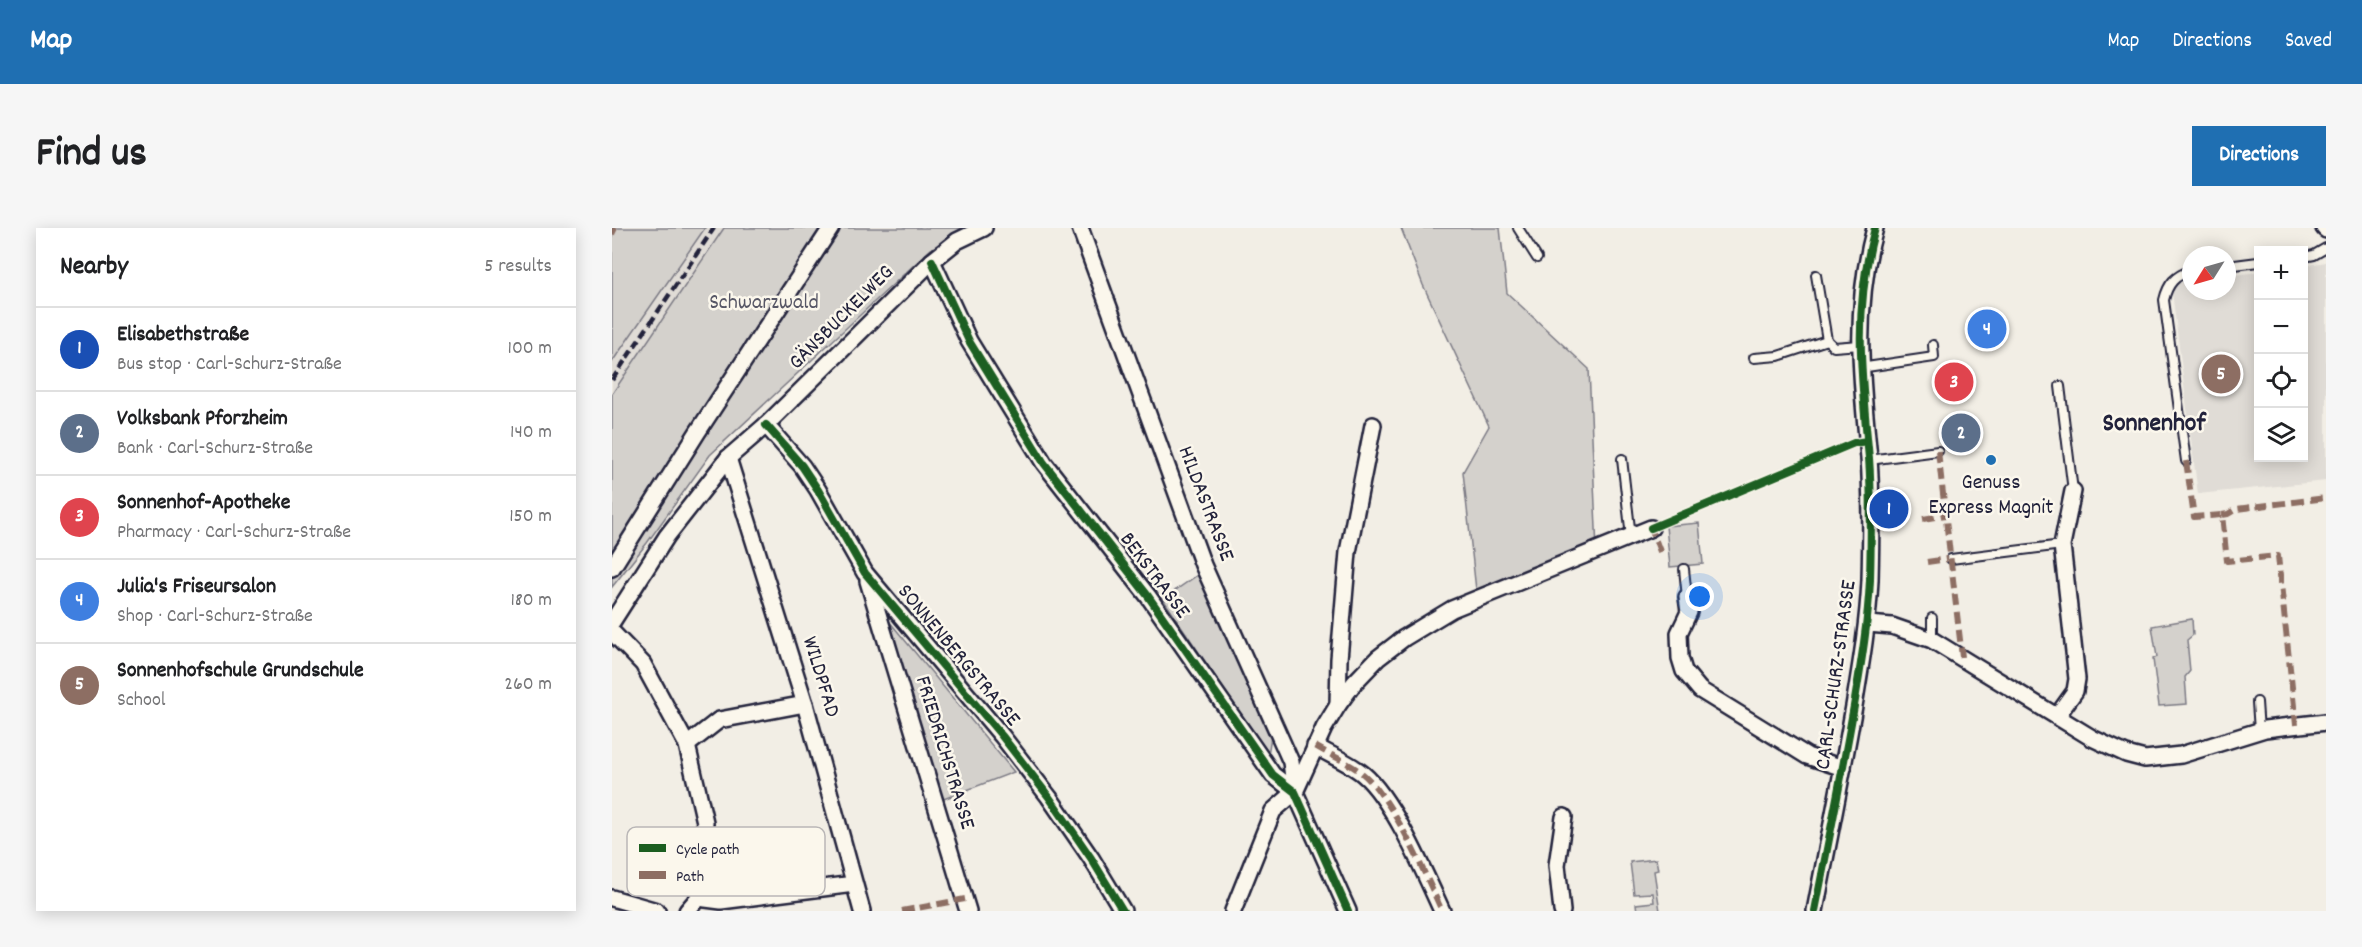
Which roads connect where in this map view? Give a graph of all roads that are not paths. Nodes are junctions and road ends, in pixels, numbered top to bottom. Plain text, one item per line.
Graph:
1 (831, 228) edge
2 (984, 228) edge
3 (1080, 228) edge
4 (1518, 228) edge
5 (1875, 228) edge
6 (2326, 248) edge
7 (2308, 256) edge
8 (1537, 258) dead end
9 (932, 261) junction
10 (2254, 263) edge
11 (2236, 265) edge
12 (2182, 273) edge
13 (1816, 275) dead end
14 (1827, 340) junction
15 (1860, 345) junction
16 (1933, 345) dead end
17 (1754, 358) dead end
18 (1860, 368) junction
19 (2060, 386) dead end
20 (766, 425) junction
21 (1373, 425) dead end
22 (1938, 451) dead end
23 (728, 458) junction
24 (1622, 459) dead end
25 (1869, 460) junction
26 (2187, 461) dead end
27 (2073, 491) joint
28 (1651, 528) dead end
29 (1630, 537) junction
30 (2062, 545) junction
31 (1951, 559) dead end
32 (612, 568) edge
33 (1684, 569) dead end
34 (865, 573) junction
35 (1687, 597) joint
36 (1932, 618) dead end
37 (612, 622) edge
38 (1868, 624) junction
39 (612, 632) edge
40 (1932, 640) junction
41 (2256, 702) dead end
42 (805, 704) junction
43 (1338, 705) junction
44 (2057, 716) junction
45 (2326, 722) edge
46 (2259, 731) junction
47 (687, 745) junction
48 (1315, 746) junction
49 (1843, 768) junction
50 (1294, 792) junction
51 (1563, 813) dead end
52 (705, 827) edge
53 (854, 884) junction
54 (825, 888) edge
55 (760, 896) edge
56 (612, 898) edge
57 (698, 898) joint
58 (657, 911) edge
59 (687, 911) edge
60 (862, 911) edge
61 (968, 911) edge
62 (1123, 911) edge
63 (1233, 911) edge
64 (1348, 911) edge
65 (1442, 911) edge
66 (1562, 911) edge
67 (1815, 911) edge

1 - 32 street
2 - 9 street, GÄNSBUCKELWEG
3 - 50 street, HILDASTRASSE
4 - 8 lane
5 - 15 street, CARL-SCHURZ-STRASSE
6 - 7 lane
9 - 20 street, GÄNSBUCKELWEG
9 - 50 street, BEKSTRASSE
10 - 11 lane
12 - 26 lane
13 - 14 lane
14 - 15 lane
14 - 17 lane
15 - 18 street, CARL-SCHURZ-STRASSE
16 - 18 lane
18 - 25 street, CARL-SCHURZ-STRASSE
19 - 27 lane
20 - 23 street, GÄNSBUCKELWEG
20 - 34 street, SONNENBERGSTRASSE
21 - 43 street
22 - 25 lane
23 - 37 street, GÄNSBUCKELWEG
23 - 42 street, WILDPFAD
24 - 29 lane
25 - 38 street, CARL-SCHURZ-STRASSE
27 - 30 street
28 - 29 street
29 - 43 street
30 - 31 lane
30 - 44 street
33 - 35 lane
34 - 61 street, FRIEDRICHSTRASSE
34 - 62 street, SONNENBERGSTRASSE
35 - 49 street
36 - 40 lane
38 - 40 street
38 - 49 street, CARL-SCHURZ-STRASSE
39 - 47 street
40 - 44 street
41 - 46 lane
42 - 47 street
42 - 53 street, WILDPFAD
43 - 48 street
44 - 46 street
45 - 46 street
47 - 52 street
48 - 50 street
48 - 65 street
49 - 67 street, CARL-SCHURZ-STRASSE
50 - 63 street
50 - 64 street, BEKSTRASSE
51 - 66 street
53 - 54 street
53 - 60 street, WILDPFAD
55 - 57 street
56 - 58 street
57 - 59 street

